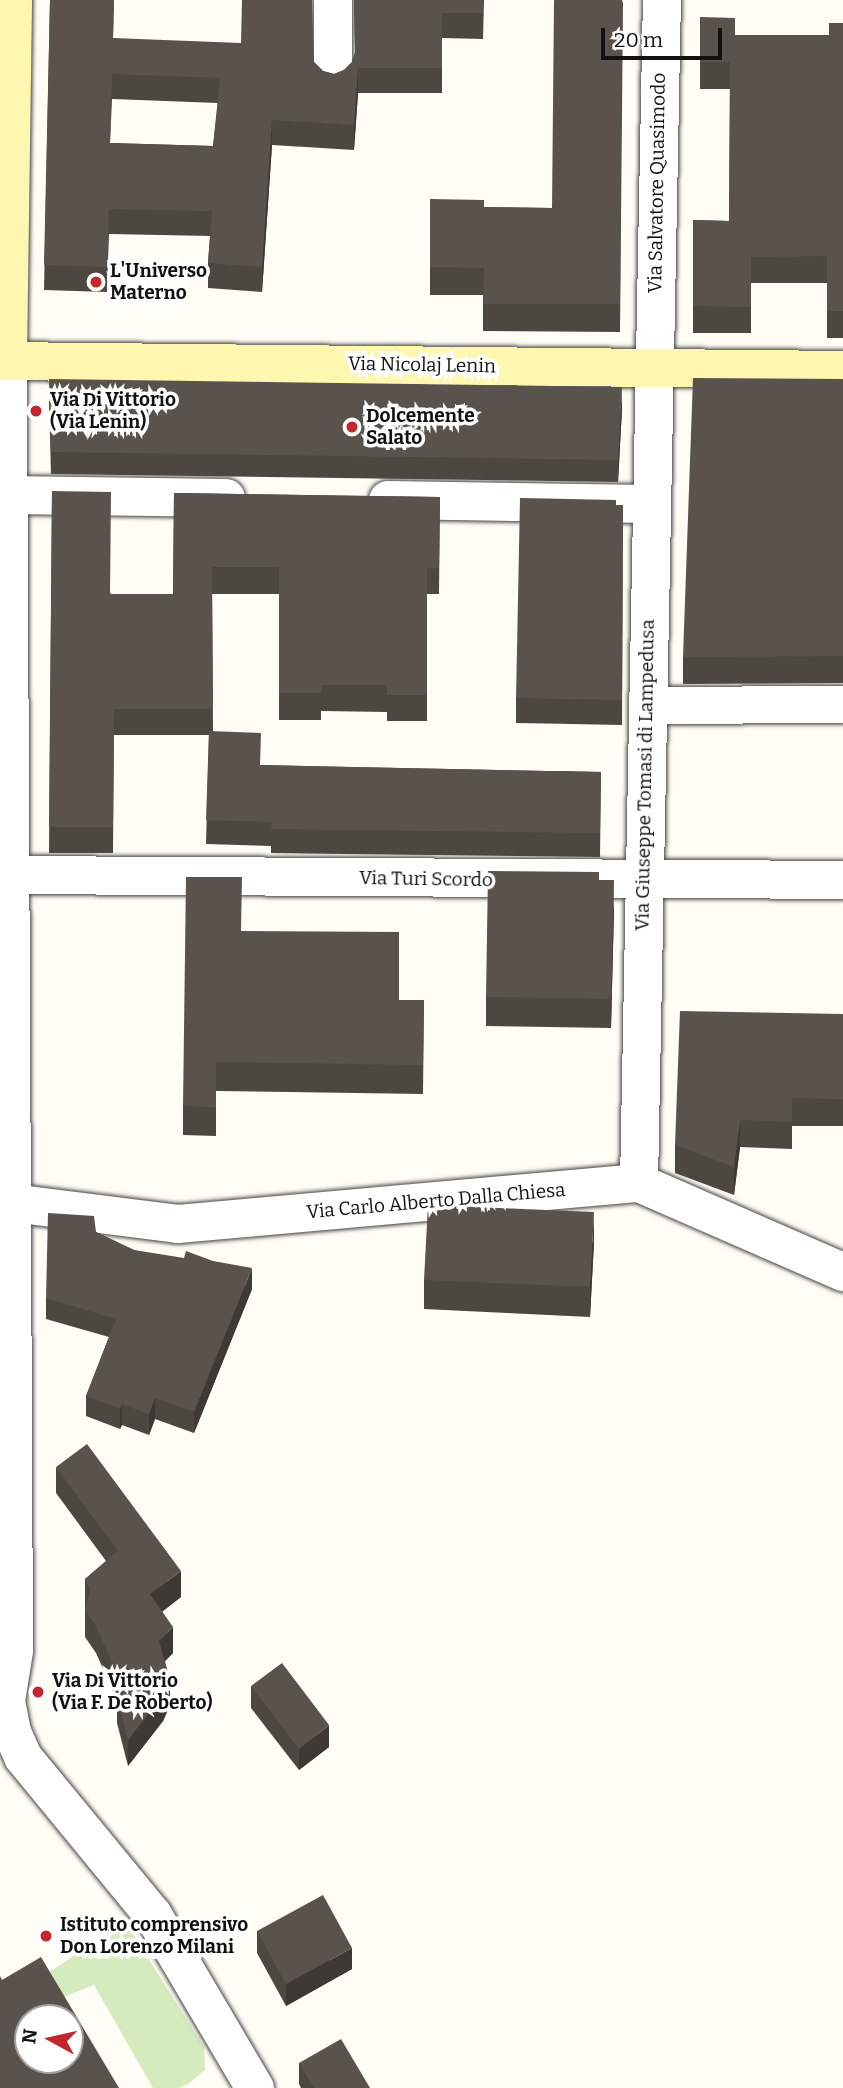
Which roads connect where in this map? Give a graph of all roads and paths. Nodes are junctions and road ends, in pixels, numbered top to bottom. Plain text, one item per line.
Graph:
1 (13, 0) edge
2 (333, 0) edge
3 (662, 0) edge
4 (333, 77) edge
5 (4, 361) edge
6 (652, 367) junction
7 (843, 370) edge
8 (8, 495) junction
9 (259, 498) edge
10 (357, 500) edge
11 (650, 504) junction
12 (843, 704) edge
13 (647, 705) junction
14 (10, 875) junction
15 (843, 880) edge
16 (644, 881) junction
17 (639, 1183) junction
18 (12, 1203) junction
19 (843, 1272) edge
20 (6, 1280) edge
21 (3, 1701) edge
22 (256, 2088) edge

1 - 5 main road
2 - 4 street
3 - 6 street, Via Salvatore Quasimodo
5 - 6 main road, Via Nicolaj Lenin
5 - 8 street
6 - 7 main road, Via Nicolaj Lenin
6 - 11 street, Via Giuseppe Tomasi di Lampedusa
8 - 9 street
8 - 14 street
10 - 11 street
11 - 13 street, Via Giuseppe Tomasi di Lampedusa
12 - 13 street
13 - 16 street, Via Giuseppe Tomasi di Lampedusa
14 - 16 street, Via Turi Scordo
14 - 18 street
15 - 16 street, Via Turi Scordo
16 - 17 street, Via Giuseppe Tomasi di Lampedusa
17 - 18 street, Via Carlo Alberto Dalla Chiesa
17 - 19 street, Via Carlo Alberto Dalla Chiesa
18 - 20 street
20 - 21 street
21 - 22 street

